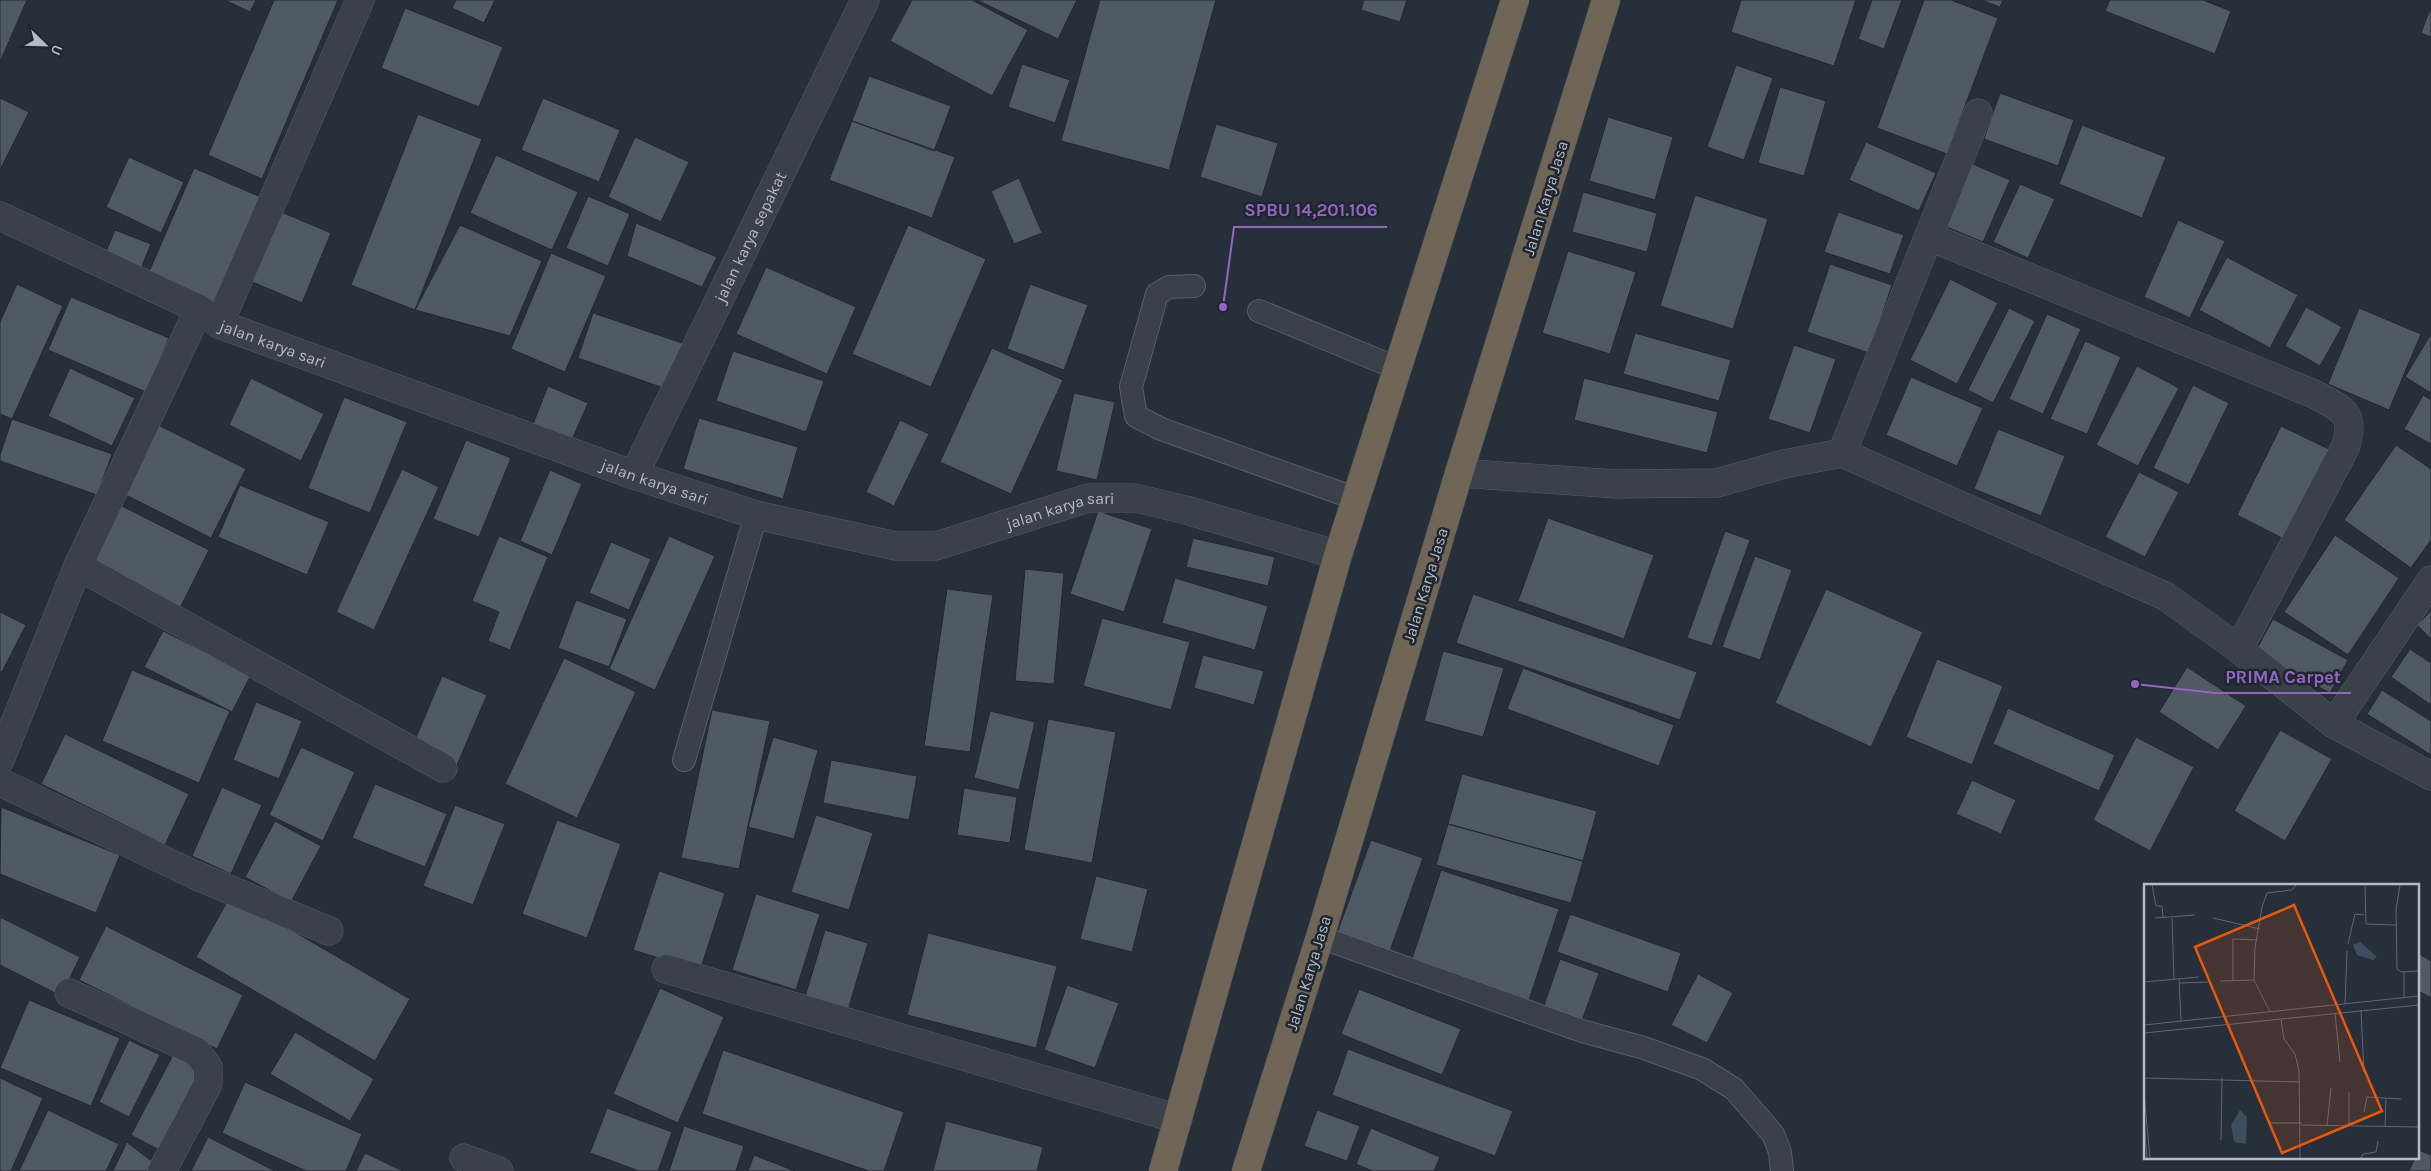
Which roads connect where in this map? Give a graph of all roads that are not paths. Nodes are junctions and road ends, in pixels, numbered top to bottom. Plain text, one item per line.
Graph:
1 (360, 0) edge
2 (865, 0) edge
3 (1515, 0) edge
4 (1606, 0) edge
5 (1978, 113) dead end
6 (0, 216) edge
7 (1940, 241) dead end
8 (1194, 286) dead end
9 (1258, 311) dead end
10 (209, 316) junction
11 (1399, 369) junction
12 (1842, 453) junction
13 (1459, 473) junction
14 (634, 475) junction
15 (1357, 499) junction
16 (756, 515) junction
17 (1338, 555) junction
18 (78, 566) junction
19 (2431, 580) edge
20 (2239, 649) junction
21 (2334, 724) junction
22 (0, 760) edge
23 (684, 760) dead end
24 (443, 768) dead end
25 (2431, 776) edge
26 (0, 782) edge
27 (329, 931) dead end
28 (1320, 937) junction
29 (666, 969) dead end
30 (69, 994) dead end
31 (1178, 1119) junction
32 (464, 1158) dead end
33 (162, 1171) edge
34 (499, 1171) edge
35 (1163, 1171) edge
36 (1246, 1171) edge
37 (1782, 1171) edge

1 - 10 street
2 - 14 street, jalan karya sepakat
3 - 11 highway
4 - 13 highway, Jalan Karya Jasa
5 - 12 street
6 - 10 street, jalan karya sari
7 - 20 street
8 - 15 lane
9 - 11 lane
10 - 14 street, jalan karya sari
10 - 18 street
11 - 15 highway
12 - 13 street
12 - 20 street
13 - 28 highway, Jalan Karya Jasa
14 - 16 street, jalan karya sari
15 - 17 highway
16 - 17 street, jalan karya sari
16 - 23 lane
17 - 31 highway
18 - 22 street
18 - 24 street
19 - 21 street
20 - 21 street
21 - 25 street
26 - 27 street
28 - 36 highway, Jalan Karya Jasa
28 - 37 lane
29 - 31 street
30 - 33 street
31 - 35 highway
32 - 34 street

